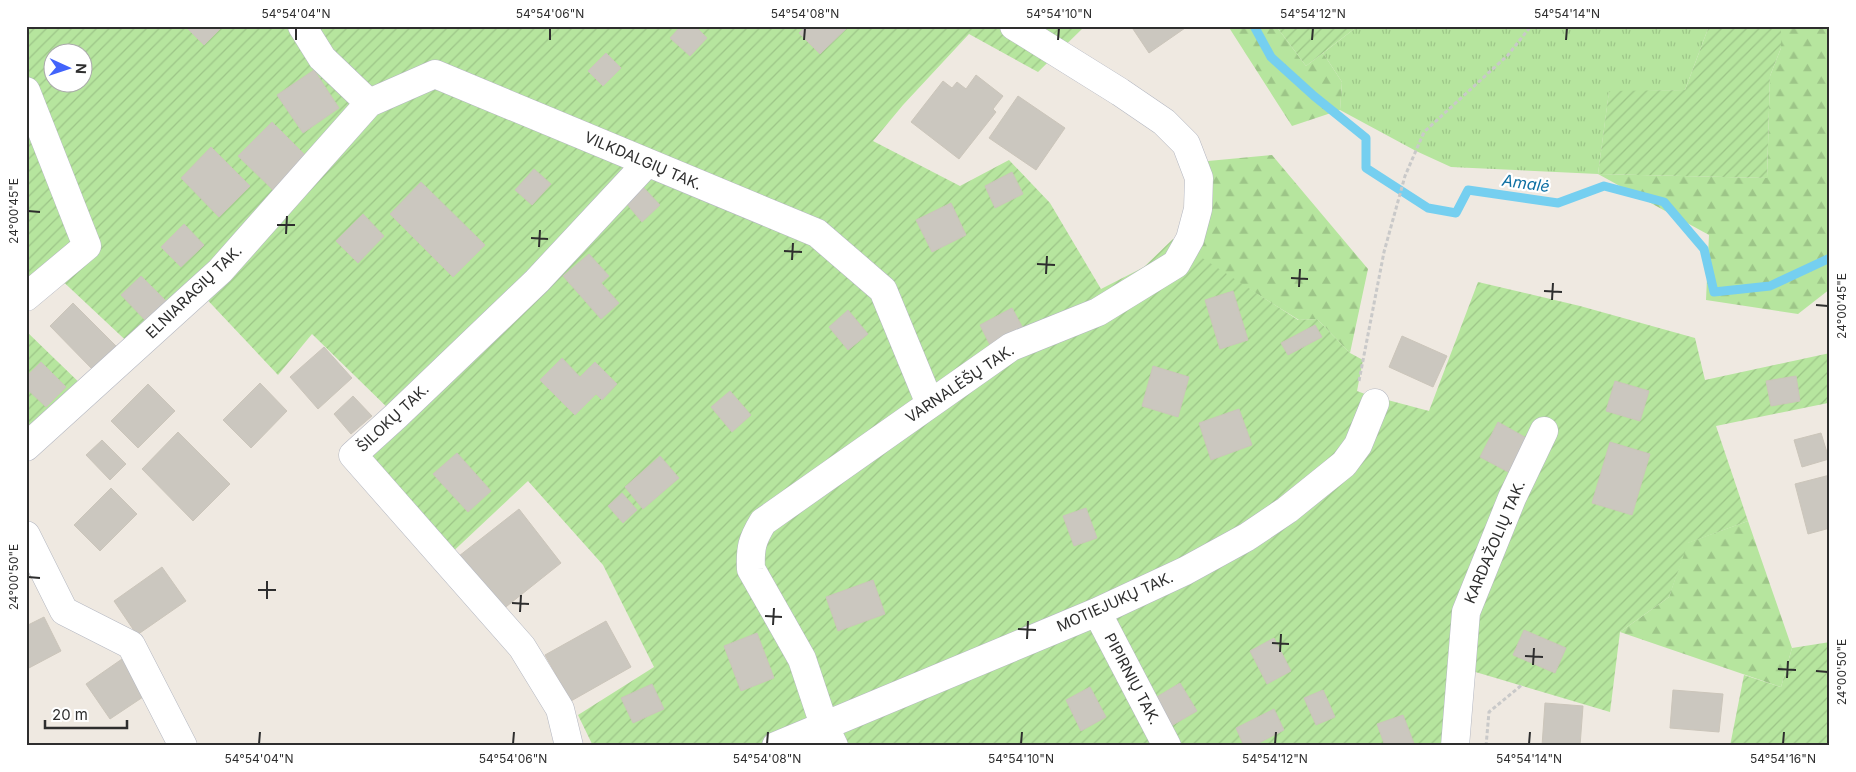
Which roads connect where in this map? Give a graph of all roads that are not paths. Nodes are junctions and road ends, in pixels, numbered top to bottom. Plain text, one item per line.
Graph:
1 (302, 26) edge
2 (1014, 26) edge
3 (26, 91) edge
4 (369, 103) junction
5 (647, 163) junction
6 (26, 297) edge
7 (1367, 393) road end
8 (930, 404) junction
9 (1544, 431) dead end
10 (26, 447) edge
11 (26, 535) edge
12 (1097, 612) junction
13 (829, 735) edge
14 (184, 746) edge
15 (569, 746) edge
16 (776, 746) edge
17 (1167, 746) edge
18 (1455, 746) edge

1 - 4 street
2 - 8 street, VARNALĖŠŲ TAK.
3 - 6 street
4 - 5 street, VILKDALGIŲ TAK.
4 - 10 street, ELNIARAGIŲ TAK.
5 - 8 street, VILKDALGIŲ TAK.
5 - 15 street, ŠILOKŲ TAK.
7 - 12 street, MOTIEJUKŲ TAK.
8 - 13 street, VARNALĖŠŲ TAK.
9 - 18 street, KARDAŽOLIŲ TAK.
11 - 14 street
12 - 13 street, MOTIEJUKŲ TAK.
12 - 17 street, PIPIRNIŲ TAK.
13 - 16 street, MOTIEJUKŲ TAK.

